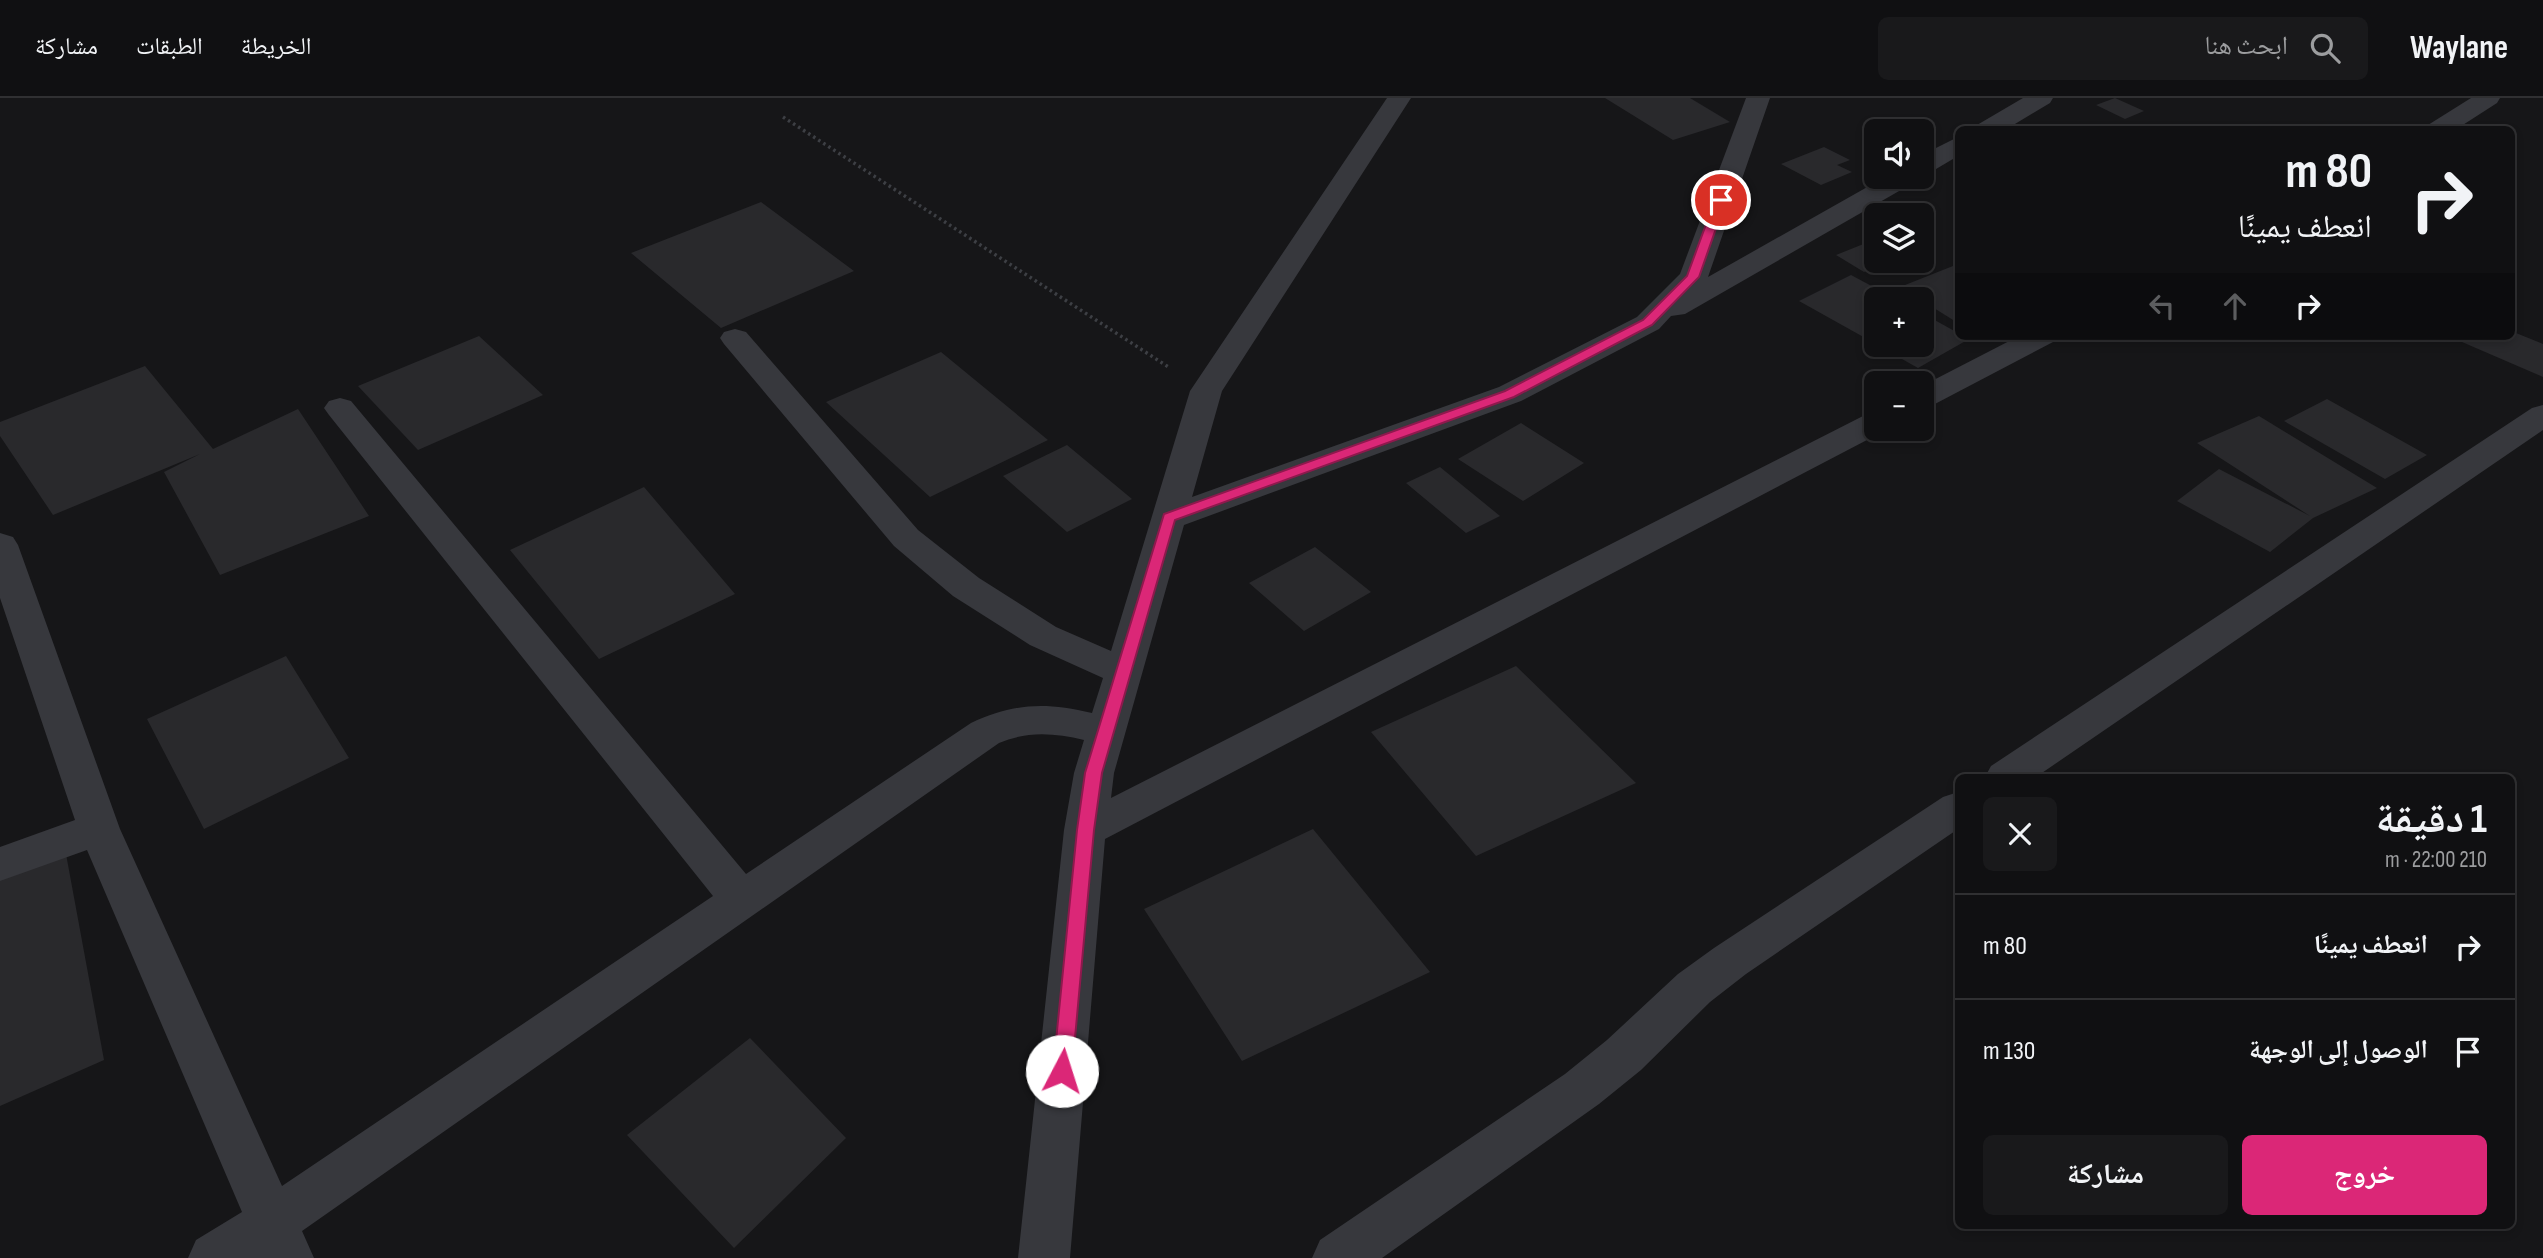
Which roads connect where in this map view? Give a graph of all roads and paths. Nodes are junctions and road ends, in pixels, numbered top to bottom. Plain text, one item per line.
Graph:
1 (1399, 98) edge
2 (1758, 98) edge
3 (2041, 98) edge
4 (2488, 98) edge
5 (783, 117) dead end
6 (1993, 126) edge
7 (2443, 126) edge
8 (1955, 147) edge
9 (1934, 159) edge
10 (1883, 189) edge
11 (1648, 323) junction
12 (734, 338) dead end
13 (2034, 340) edge
14 (1206, 391) junction
15 (1934, 392) edge
16 (340, 408) dead end
17 (2543, 415) edge
18 (1864, 428) edge
19 (1169, 518) junction
20 (0, 545) edge
21 (1124, 672) junction
22 (1107, 731) junction
23 (2009, 774) edge
24 (1955, 810) edge
25 (99, 829) junction
26 (1085, 830) junction
27 (0, 864) edge
28 (741, 900) junction
29 (280, 1240) edge
30 (214, 1258) edge
31 (1044, 1258) edge
32 (1338, 1258) edge

1 - 14 street
2 - 11 street
3 - 6 street
4 - 7 street
5 - 14 path
8 - 9 street
10 - 11 street
11 - 19 street
12 - 21 street
13 - 15 street
14 - 19 street
16 - 28 street
17 - 23 street
18 - 26 street
19 - 21 street
20 - 25 street
21 - 22 street
22 - 26 street
22 - 28 street
24 - 32 street
25 - 27 street
25 - 29 street
26 - 31 street
28 - 29 street
29 - 30 street

